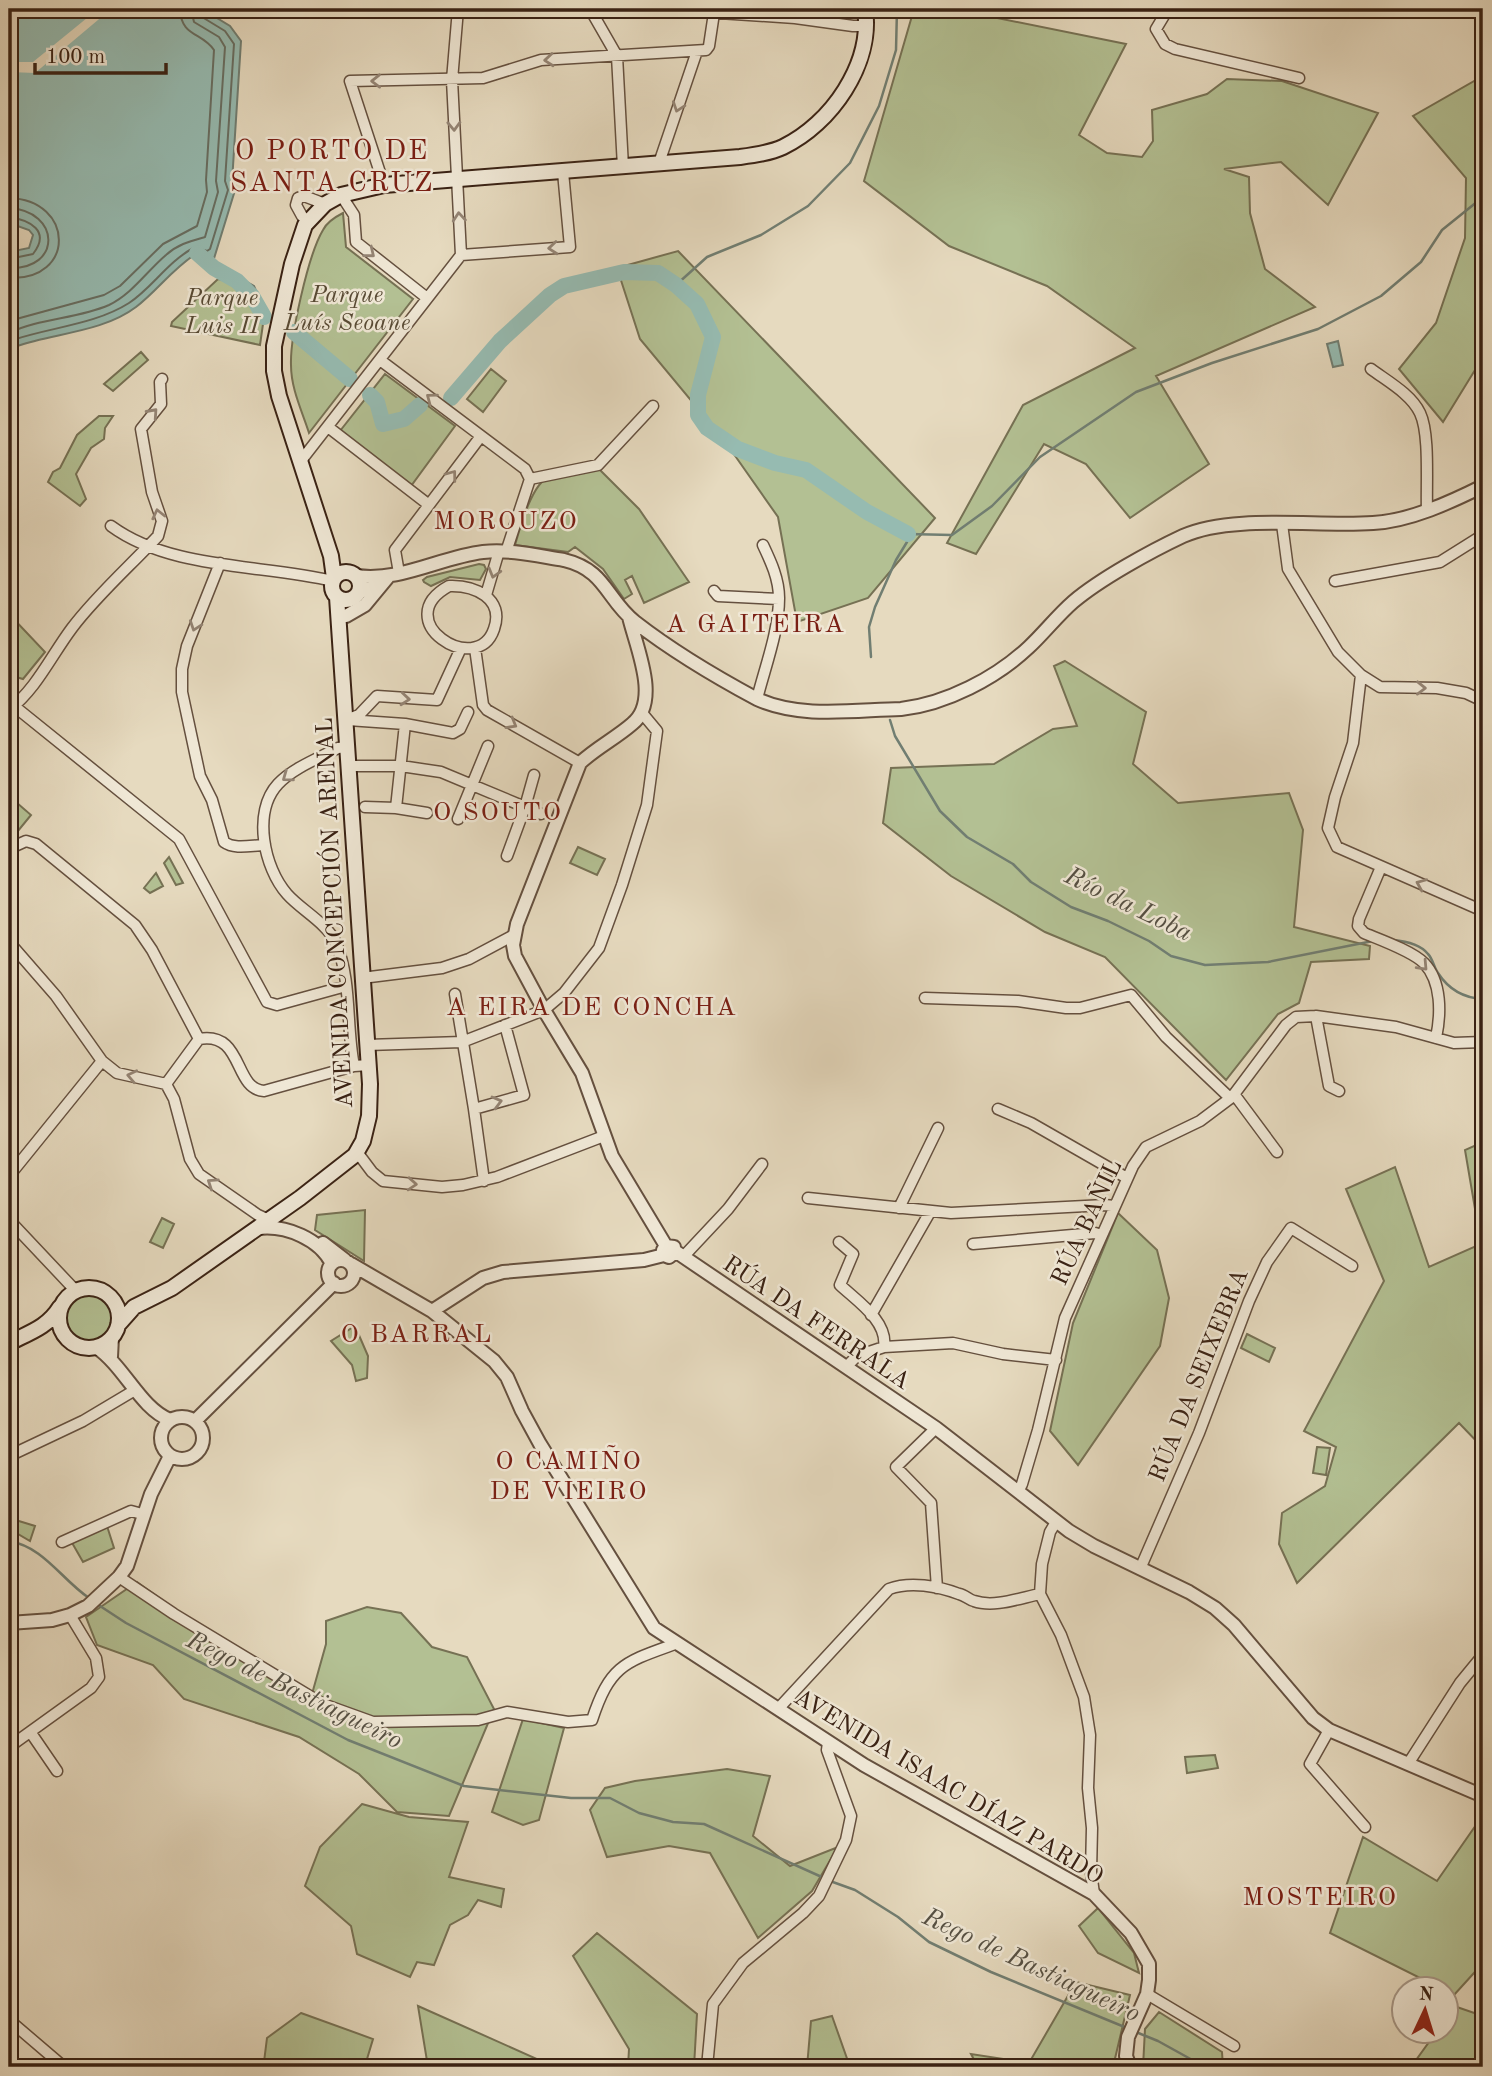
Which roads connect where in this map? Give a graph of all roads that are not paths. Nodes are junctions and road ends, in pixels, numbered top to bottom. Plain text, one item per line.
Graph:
1 (458, 9) edge
2 (590, 9) edge
3 (658, 9) edge
4 (865, 9) edge
5 (1169, 10) edge
6 (714, 13) junction
7 (867, 26) junction
8 (697, 51) junction
9 (617, 56) junction
10 (1299, 78) dead end
11 (452, 80) junction
12 (659, 163) junction
13 (623, 167) junction
14 (563, 172) junction
15 (456, 180) junction
16 (384, 186) junction
17 (341, 195) junction
18 (325, 204) junction
19 (308, 221) junction
20 (461, 255) junction
21 (427, 298) junction
22 (380, 360) junction
23 (1371, 369) dead end
24 (162, 379) dead end
25 (653, 406) dead end
26 (328, 427) junction
27 (481, 436) junction
28 (300, 462) junction
29 (530, 479) junction
30 (1481, 491) edge
31 (429, 505) junction
32 (1427, 510) junction
33 (1282, 524) junction
34 (111, 526) dead end
35 (1483, 535) edge
36 (763, 545) dead end
37 (148, 547) junction
38 (503, 552) junction
39 (331, 558) junction
40 (220, 563) junction
41 (391, 576) junction
42 (318, 577) junction
43 (342, 577) junction
44 (1335, 581) dead end
45 (714, 591) dead end
46 (357, 595) junction
47 (486, 595) junction
48 (337, 597) junction
49 (779, 598) junction
50 (629, 617) junction
51 (343, 622) junction
52 (461, 648) junction
53 (475, 648) junction
54 (1360, 675) junction
55 (757, 699) junction
56 (1483, 701) edge
57 (12, 708) edge
58 (468, 712) dead end
59 (642, 713) junction
60 (346, 720) junction
61 (405, 724) junction
62 (488, 746) dead end
63 (347, 747) junction
64 (580, 763) junction
65 (349, 766) junction
66 (401, 766) junction
67 (534, 775) dead end
68 (472, 784) junction
69 (365, 807) dead end
70 (524, 807) junction
71 (396, 808) junction
72 (427, 813) dead end
73 (541, 814) dead end
74 (458, 819) dead end
75 (265, 845) junction
76 (9, 854) edge
77 (507, 856) dead end
78 (1381, 867) junction
79 (1483, 911) edge
80 (514, 935) junction
81 (9, 942) edge
82 (362, 978) junction
83 (346, 986) junction
84 (455, 994) dead end
85 (925, 998) dead end
86 (544, 1010) junction
87 (1316, 1016) junction
88 (505, 1025) junction
89 (1436, 1038) junction
90 (198, 1039) junction
91 (462, 1042) junction
92 (1483, 1042) edge
93 (367, 1045) junction
94 (102, 1061) junction
95 (361, 1065) junction
96 (166, 1084) junction
97 (1339, 1091) dead end
98 (1232, 1096) junction
99 (474, 1109) junction
100 (998, 1109) dead end
101 (938, 1128) dead end
102 (604, 1136) junction
103 (357, 1152) junction
104 (1277, 1152) dead end
105 (762, 1164) dead end
106 (9, 1176) edge
107 (1127, 1178) junction
108 (484, 1181) junction
109 (808, 1198) dead end
110 (288, 1206) junction
111 (1114, 1206) junction
112 (899, 1208) junction
113 (930, 1212) junction
114 (9, 1220) edge
115 (264, 1224) junction
116 (1101, 1235) junction
117 (839, 1242) dead end
118 (973, 1244) dead end
119 (672, 1252) junction
120 (342, 1263) junction
121 (1352, 1266) dead end
122 (370, 1276) junction
123 (353, 1278) junction
124 (334, 1283) junction
125 (172, 1288) junction
126 (75, 1290) junction
127 (114, 1301) junction
128 (60, 1307) junction
129 (432, 1311) junction
130 (871, 1315) junction
131 (115, 1331) junction
132 (63, 1334) junction
133 (12, 1341) edge
134 (96, 1347) junction
135 (884, 1347) junction
136 (111, 1357) junction
137 (1056, 1360) junction
138 (846, 1367) junction
139 (135, 1390) junction
140 (195, 1421) junction
141 (164, 1422) junction
142 (936, 1427) junction
143 (9, 1456) edge
144 (170, 1456) junction
145 (1018, 1492) junction
146 (142, 1514) junction
147 (1056, 1522) junction
148 (62, 1542) dead end
149 (1140, 1569) junction
150 (119, 1577) junction
151 (937, 1588) junction
152 (1040, 1594) junction
153 (69, 1615) junction
154 (9, 1623) edge
155 (675, 1644) junction
156 (1483, 1655) edge
157 (778, 1709) junction
158 (1329, 1730) junction
159 (32, 1733) junction
160 (828, 1743) junction
161 (9, 1747) edge
162 (1408, 1764) junction
163 (57, 1771) dead end
164 (1483, 1797) edge
165 (1365, 1827) dead end
166 (1094, 1894) junction
167 (1147, 1994) junction
168 (9, 2020) edge
169 (1234, 2046) dead end
170 (64, 2067) edge
171 (708, 2067) edge
172 (1130, 2067) edge

1 - 11 street
2 - 9 street
3 - 6 street
4 - 7 main road, AVENIDA CONCEPCIÓN ARENAL
5 - 10 street
6 - 7 street
6 - 8 street
7 - 12 main road, AVENIDA CONCEPCIÓN ARENAL
8 - 9 street
8 -> 12 street
9 -> 11 street
9 - 13 street
11 -> 15 street
11 -> 16 street
12 - 13 main road, AVENIDA CONCEPCIÓN ARENAL
13 - 14 main road, AVENIDA CONCEPCIÓN ARENAL
14 - 15 main road, AVENIDA CONCEPCIÓN ARENAL
14 -> 20 street
15 - 16 main road, AVENIDA CONCEPCIÓN ARENAL
20 -> 15 street
16 - 17 main road, AVENIDA CONCEPCIÓN ARENAL
17 - 18 main road, AVENIDA CONCEPCIÓN ARENAL
17 -> 21 street
18 - 19 main road, AVENIDA CONCEPCIÓN ARENAL
18 - 19 street
19 - 28 main road, AVENIDA CONCEPCIÓN ARENAL
20 - 21 street
21 - 22 street
22 - 26 street
27 -> 22 street
23 - 32 street
37 -> 24 street
25 - 29 street
26 - 28 street
26 - 31 street
27 - 29 street
31 -> 27 street
28 - 39 main road, AVENIDA CONCEPCIÓN ARENAL
29 - 38 street
30 - 32 street
31 - 41 street
32 - 33 street
33 - 54 street
33 - 55 street
34 - 37 street
35 - 44 street
36 - 49 street
37 - 40 street
37 - 57 street
38 - 41 street
38 -> 47 street
38 - 50 street
39 - 42 street
39 - 43 main road, AVENIDA CONCEPCIÓN ARENAL
40 - 42 street
40 -> 75 street
41 - 43 street
41 - 46 street
41 - 51 street
42 - 43 street
43 - 46 main road, AVENIDA CONCEPCIÓN ARENAL
43 - 48 main road, AVENIDA CONCEPCIÓN ARENAL
45 - 49 street
46 - 48 main road
46 - 51 main road, AVENIDA CONCEPCIÓN ARENAL
47 - 52 street
47 - 53 street
48 - 51 main road, AVENIDA CONCEPCIÓN ARENAL
49 - 55 street
50 - 55 street
50 - 59 street
51 - 60 main road, AVENIDA CONCEPCIÓN ARENAL
52 - 53 street
60 -> 52 street
53 -> 64 street
54 -> 56 street
54 - 78 street
57 - 83 street
58 - 61 street
59 - 64 street
59 - 86 street
60 - 61 street
60 - 63 main road, AVENIDA CONCEPCIÓN ARENAL
61 - 66 street
62 - 68 street
63 - 65 main road, AVENIDA CONCEPCIÓN ARENAL
63 -> 75 street
64 - 80 street
65 - 66 street
65 - 82 main road, AVENIDA CONCEPCIÓN ARENAL
66 - 68 street
66 - 71 street
67 - 70 street
68 - 70 street
68 - 74 street
69 - 71 street
70 - 73 street
70 - 77 street
71 - 72 street
75 - 83 street
76 - 90 street
79 -> 78 street
78 -> 89 street
80 - 82 street
80 - 86 street
81 - 94 street
82 - 93 main road, AVENIDA CONCEPCIÓN ARENAL
83 - 95 street
84 - 91 street
85 - 98 street
86 - 88 street
86 - 102 street
87 - 89 street, RÚA BAÑIL
87 - 97 street
87 - 98 street, RÚA BAÑIL
88 - 91 street
99 -> 88 street
89 - 92 street, RÚA BAÑIL
90 - 95 street
90 - 96 street
91 - 93 street
91 - 99 street
93 - 95 main road, AVENIDA CONCEPCIÓN ARENAL
96 -> 94 street
94 - 106 street
95 - 103 main road, AVENIDA CONCEPCIÓN ARENAL
115 -> 96 street
98 - 104 street
98 - 107 street, RÚA BAÑIL
99 - 108 street
100 - 107 street
101 - 112 street
102 - 108 street
102 - 119 street
103 -> 108 street
103 - 110 main road
105 - 119 street
107 - 111 street, RÚA BAÑIL
109 - 112 street
110 - 115 main road
110 - 120 street
111 - 113 street
111 - 116 street, RÚA BAÑIL
112 - 113 street
113 - 130 street
114 - 126 street
115 - 120 street
115 - 125 main road
116 - 118 street
116 - 137 street, RÚA BAÑIL
117 - 130 street
119 - 129 street
119 - 138 street, RÚA DA FERRALA
120 - 122 street, AVENIDA ISAAC DÍAZ PARDO
120 - 123 street
120 - 124 street
121 - 149 street, RÚA DA SEIXEBRA
122 - 123 street
122 - 129 street, AVENIDA ISAAC DÍAZ PARDO
123 - 124 street
124 - 140 street
125 - 127 main road
125 - 131 main road
126 - 127 main road
126 - 128 main road
127 - 131 main road
128 - 132 main road
128 - 133 main road
129 - 155 street, AVENIDA ISAAC DÍAZ PARDO
130 - 135 street
131 - 134 main road
131 - 136 street
132 - 133 main road
132 - 134 main road
134 - 136 street
135 - 137 street
135 - 138 street
136 - 139 street
137 - 145 street, RÚA BAÑIL
138 - 142 street, RÚA DA FERRALA
139 - 141 street
139 - 143 street
140 - 141 street
140 - 144 street
141 - 144 street
142 - 145 street, RÚA DA FERRALA
142 - 151 street
144 - 146 street
145 - 147 street, RÚA DA FERRALA
146 - 148 street
146 - 150 street
147 - 149 street, RÚA DA FERRALA
147 - 152 street
149 - 158 street, RÚA DA FERRALA
150 - 153 street
150 - 155 street
151 - 152 street
151 - 157 street
152 - 166 street
153 - 154 street
153 - 159 street
155 - 157 street, AVENIDA ISAAC DÍAZ PARDO
156 - 162 street
157 - 160 street, AVENIDA ISAAC DÍAZ PARDO
158 - 162 street, RÚA DA FERRALA
158 - 165 street
159 - 161 street
159 - 163 street
160 - 166 street, AVENIDA ISAAC DÍAZ PARDO
160 - 171 street
162 - 164 street, RÚA DA FERRALA
166 - 167 street, AVENIDA ISAAC DÍAZ PARDO
167 - 169 street
167 - 172 street, AVENIDA ISAAC DÍAZ PARDO
168 - 170 street

